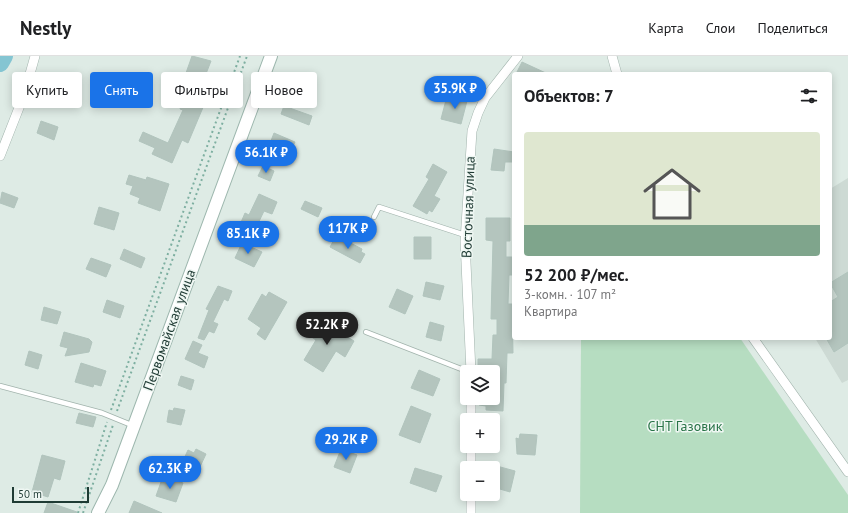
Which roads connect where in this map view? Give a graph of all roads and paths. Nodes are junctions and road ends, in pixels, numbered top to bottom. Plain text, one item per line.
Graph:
1 (35, 56) edge
2 (240, 56) edge
3 (247, 56) edge
4 (271, 56) edge
5 (518, 56) edge
6 (612, 56) edge
7 (616, 72) edge
8 (0, 156) edge
9 (374, 217) dead end
10 (465, 235) junction
11 (366, 332) dead end
12 (754, 340) edge
13 (470, 365) edge
14 (460, 368) edge
15 (0, 386) edge
16 (109, 416) junction
17 (115, 418) junction
18 (134, 426) junction
19 (848, 472) edge
20 (471, 501) edge
21 (78, 513) edge
22 (83, 513) edge
23 (98, 513) edge
24 (471, 513) edge

1 - 8 street
2 - 16 path
3 - 17 path
4 - 18 main road, Первомайская улица
5 - 10 street, Восточная улица
6 - 7 street
9 - 10 lane
10 - 13 street, Восточная улица
11 - 14 lane
12 - 19 street
15 - 16 lane
16 - 17 lane
16 - 21 path
17 - 18 lane
17 - 22 path
18 - 23 main road, Первомайская улица
20 - 24 street

